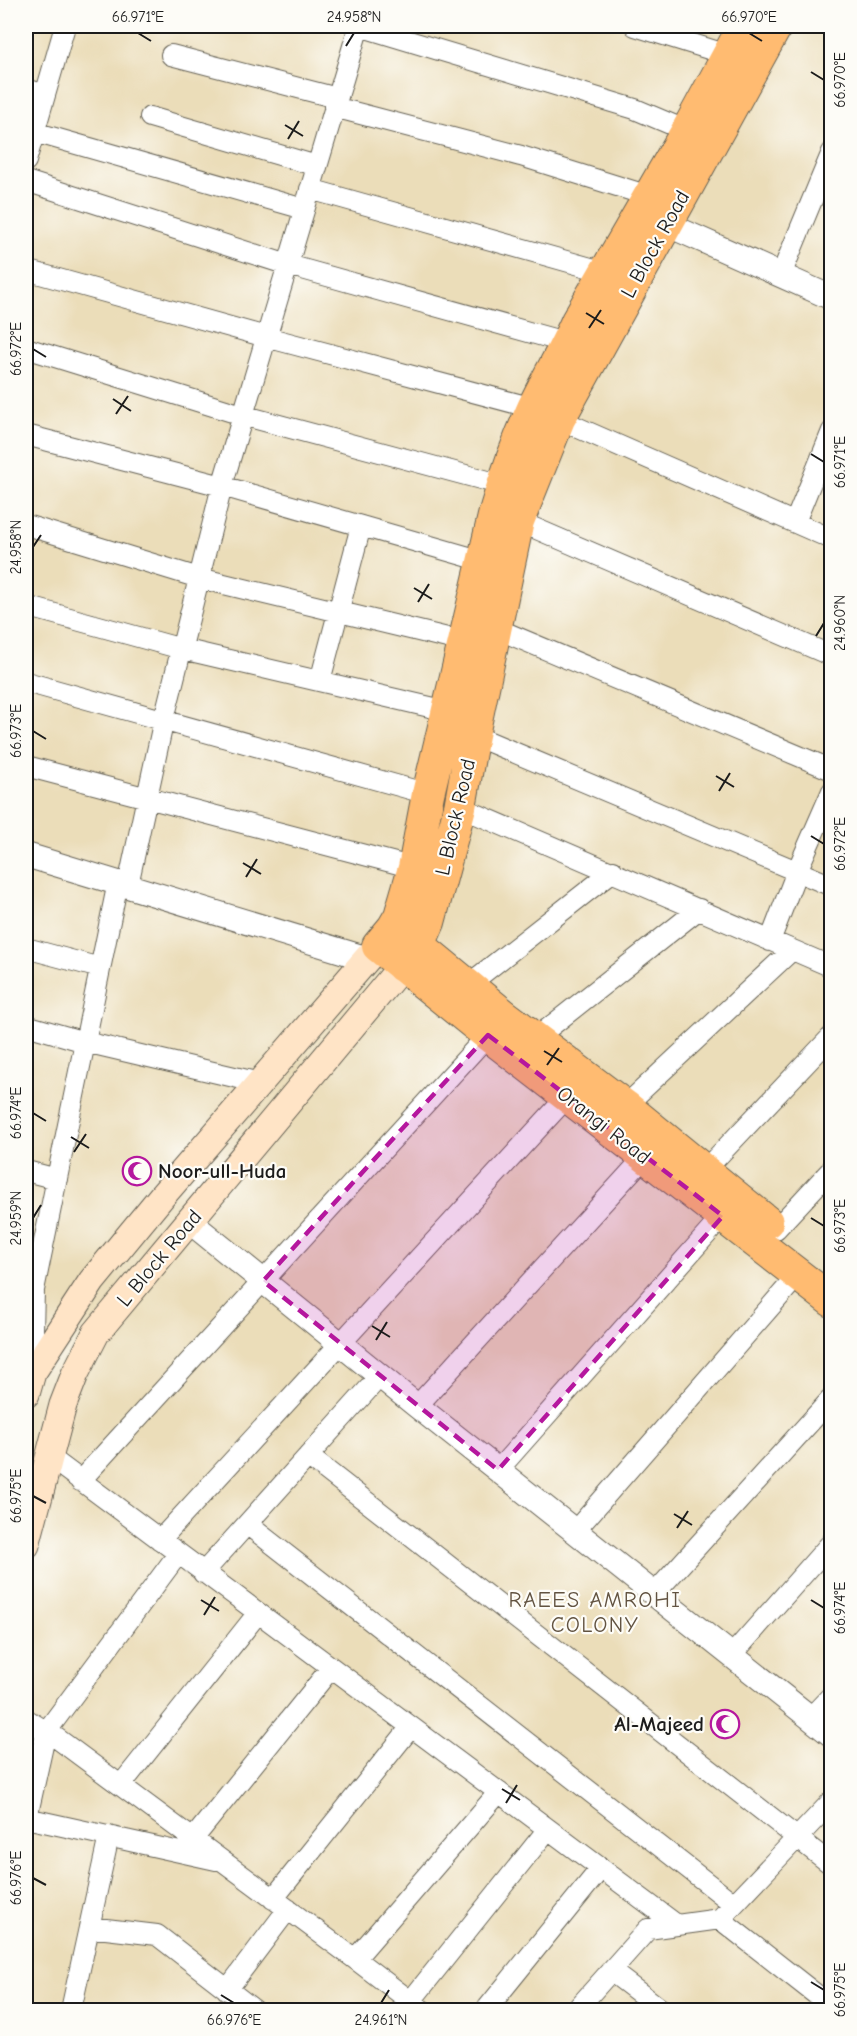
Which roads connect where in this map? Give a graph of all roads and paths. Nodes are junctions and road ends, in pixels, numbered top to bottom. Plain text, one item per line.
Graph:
1 (65, 26) edge
2 (359, 26) edge
3 (635, 26) edge
4 (744, 26) edge
5 (776, 26) edge
6 (171, 55) dead end
7 (728, 55) junction
8 (26, 89) edge
9 (45, 95) junction
10 (336, 102) junction
11 (150, 117) dead end
12 (687, 131) junction
13 (34, 132) junction
14 (831, 152) edge
15 (26, 161) edge
16 (317, 166) junction
17 (26, 181) edge
18 (310, 189) junction
19 (649, 196) junction
20 (304, 209) junction
21 (666, 224) junction
22 (288, 265) junction
23 (26, 270) edge
24 (605, 272) junction
25 (781, 275) junction
26 (831, 298) edge
27 (266, 337) junction
28 (568, 343) junction
29 (26, 348) edge
30 (546, 413) junction
31 (242, 415) junction
32 (831, 431) edge
33 (26, 435) edge
34 (502, 485) junction
35 (222, 486) junction
36 (518, 521) junction
37 (795, 522) junction
38 (26, 525) edge
39 (361, 526) junction
40 (831, 539) edge
41 (483, 561) junction
42 (199, 578) junction
43 (26, 606) edge
44 (339, 611) junction
45 (495, 628) junction
46 (464, 642) junction
47 (182, 649) junction
48 (831, 656) edge
49 (320, 681) junction
50 (26, 682) edge
51 (447, 711) junction
52 (165, 719) junction
53 (473, 735) junction
54 (26, 766) edge
55 (831, 770) edge
56 (831, 791) edge
57 (428, 794) junction
58 (147, 798) junction
59 (460, 807) junction
60 (26, 855) edge
61 (414, 868) junction
62 (797, 871) junction
63 (613, 872) junction
64 (123, 883) junction
65 (831, 886) edge
66 (699, 909) junction
67 (770, 941) junction
68 (380, 944) junction
69 (26, 948) edge
70 (792, 950) junction
71 (411, 956) junction
72 (831, 967) edge
73 (100, 968) junction
74 (457, 994) junction
75 (26, 1025) edge
76 (488, 1035) junction
77 (831, 1036) edge
78 (536, 1038) junction
79 (85, 1042) junction
80 (260, 1083) junction
81 (567, 1097) junction
82 (626, 1106) junction
83 (654, 1147) junction
84 (831, 1169) edge
85 (26, 1171) edge
86 (703, 1172) junction
87 (57, 1179) junction
88 (723, 1215) junction
89 (189, 1221) junction
90 (776, 1229) junction
91 (831, 1273) edge
92 (799, 1274) junction
93 (263, 1281) junction
94 (30, 1289) edge
95 (831, 1301) edge
96 (340, 1344) junction
97 (380, 1376) junction
98 (29, 1384) edge
99 (831, 1398) edge
100 (417, 1406) junction
101 (48, 1456) junction
102 (308, 1456) junction
103 (498, 1470) junction
104 (80, 1481) junction
105 (247, 1524) junction
106 (575, 1531) junction
107 (160, 1540) junction
108 (831, 1542) edge
109 (26, 1545) edge
110 (178, 1554) junction
111 (203, 1572) junction
112 (654, 1594) junction
113 (258, 1613) junction
114 (732, 1655) junction
115 (332, 1668) junction
116 (831, 1695) edge
117 (810, 1718) junction
118 (26, 1719) edge
119 (411, 1727) junction
120 (46, 1732) junction
121 (831, 1735) edge
122 (121, 1785) junction
123 (499, 1792) junction
124 (831, 1801) edge
125 (26, 1819) edge
126 (548, 1829) junction
127 (109, 1836) junction
128 (797, 1838) junction
129 (193, 1839) junction
130 (223, 1861) junction
131 (831, 1865) edge
132 (601, 1868) junction
133 (280, 1904) junction
134 (734, 1904) junction
135 (720, 1919) junction
136 (677, 1925) junction
137 (89, 1927) junction
138 (355, 1959) junction
139 (612, 1972) junction
140 (227, 1989) junction
141 (416, 2006) edge
142 (831, 2007) edge
143 (71, 2010) edge
144 (254, 2010) edge
145 (486, 2010) edge
146 (576, 2010) edge
147 (662, 2010) edge

1 - 9 street
2 - 10 street
2 - 12 street
3 - 7 street
4 - 7 main road, L Block Road
5 - 21 main road, L Block Road
6 - 10 street
7 - 12 main road, L Block Road
8 - 9 street
9 - 13 street
10 - 16 street
10 - 19 street
11 - 16 street
12 - 19 main road, L Block Road
13 - 15 street
13 - 20 street
14 - 25 street
16 - 18 street
17 - 22 street
18 - 20 street
18 - 24 street
19 - 24 main road, L Block Road
20 - 22 street
21 - 25 street
21 - 30 main road, L Block Road
22 - 27 street
22 - 28 street
23 - 27 street
24 - 28 main road, L Block Road
25 - 26 street
27 - 30 street
27 - 31 street
28 - 30 main road, L Block Road
29 - 31 street
30 - 34 main road, L Block Road
30 - 36 main road, L Block Road
30 - 37 street
31 - 34 street
31 - 35 street
32 - 37 street
33 - 35 street
34 - 41 main road, L Block Road
35 - 39 street
35 - 42 street
36 - 45 main road, L Block Road
36 - 48 street
37 - 40 street
38 - 42 street
39 - 41 street
39 - 44 street
41 - 46 main road, L Block Road
42 - 44 street
42 - 47 street
43 - 47 street
44 - 46 street
44 - 49 street
45 - 53 main road, L Block Road
45 - 55 street
46 - 51 main road, L Block Road
47 - 49 street
47 - 52 street
49 - 51 street
50 - 52 street
51 - 57 main road, L Block Road
52 - 57 street
52 - 58 street
53 - 59 main road, L Block Road
53 - 62 street
54 - 58 street
56 - 62 street
57 - 61 main road, L Block Road
58 - 61 street
58 - 64 street
59 - 63 street
59 - 71 main road, L Block Road
60 - 64 street
61 - 68 main road, L Block Road
62 - 65 street
62 - 67 street
63 - 66 street
63 - 74 street
64 - 68 street
64 - 73 street
66 - 67 street
66 - 78 street
67 - 70 street
68 - 71 main road, Orangi Road
68 - 80 main road, L Block Road
69 - 73 street
70 - 72 street
70 - 82 street
71 - 74 main road, Orangi Road
71 - 89 main road, L Block Road
73 - 79 street
74 - 76 main road, Orangi Road
74 - 78 main road, Orangi Road
75 - 79 street
76 - 81 main road, Orangi Road
76 - 93 street
77 - 86 street
78 - 82 main road, Orangi Road
79 - 80 street
79 - 87 street
80 - 98 main road, L Block Road
81 - 83 main road, Orangi Road
81 - 96 street
82 - 83 main road, Orangi Road
83 - 86 main road, Orangi Road
83 - 88 main road, Orangi Road
83 - 100 street
84 - 90 street
85 - 87 street
86 - 90 main road, Orangi Road
87 - 94 street
88 - 92 main road, Orangi Road
88 - 103 street
89 - 93 street
89 - 101 main road, L Block Road
90 - 91 main road, Orangi Road
92 - 95 main road, Orangi Road
92 - 106 street
93 - 96 street
93 - 104 street
94 - 98 street
96 - 97 street
96 - 107 street
97 - 100 street
97 - 102 street
99 - 112 street
100 - 103 street
101 - 104 street
101 - 109 main road, L Block Road
102 - 105 street
102 - 128 street
103 - 106 street
104 - 107 street
105 - 111 street
105 - 134 street
106 - 112 street
107 - 110 street
108 - 114 street
110 - 111 street
110 - 120 street
111 - 113 street
112 - 114 street
113 - 115 street
113 - 122 street
114 - 117 street
115 - 119 street
115 - 129 street
116 - 117 street
117 - 121 street
118 - 120 street
119 - 123 street
119 - 133 street
120 - 122 street
120 - 125 street
122 - 129 street
123 - 126 street
123 - 138 street
124 - 128 street
125 - 127 street
126 - 132 street
126 - 141 street
127 - 130 street
127 - 137 street
128 - 131 street
128 - 134 street
129 - 130 street
130 - 133 street
132 - 136 street
132 - 145 street
133 - 138 street
133 - 140 street
134 - 135 street
135 - 136 street
135 - 142 street
136 - 139 street
137 - 140 street
137 - 143 street
138 - 141 street
139 - 146 street
139 - 147 street
140 - 144 street

